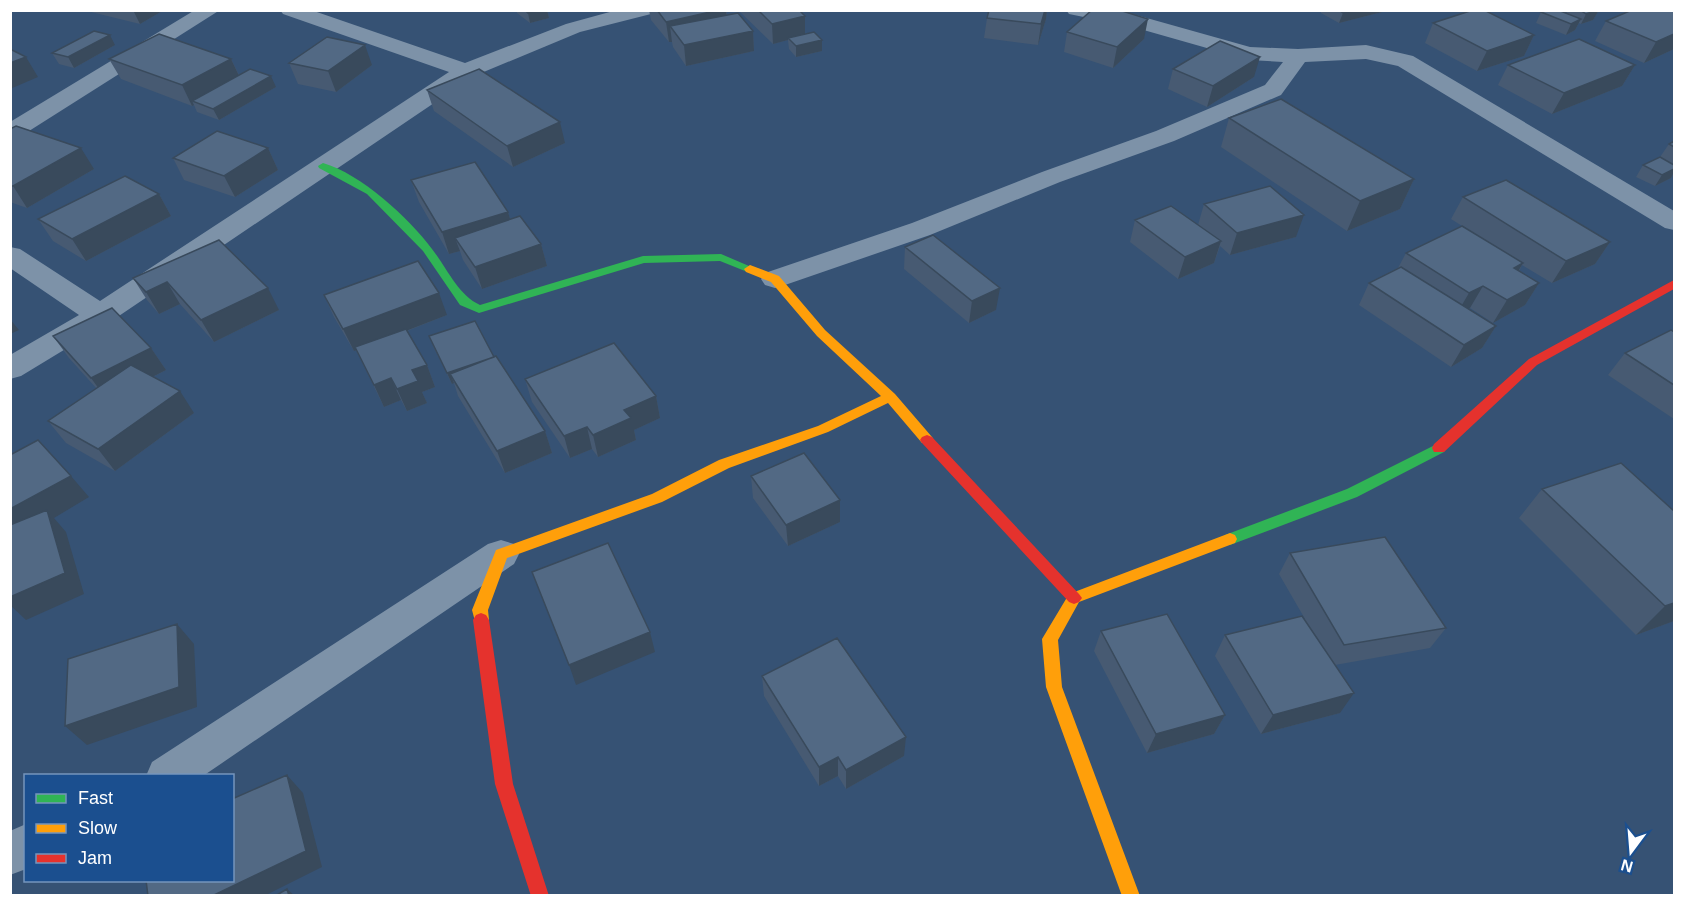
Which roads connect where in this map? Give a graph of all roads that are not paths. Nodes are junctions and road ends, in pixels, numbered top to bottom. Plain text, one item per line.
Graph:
1 (210, 10) edge
2 (290, 10) edge
3 (644, 10) edge
4 (1076, 10) edge
5 (1298, 56) junction
6 (466, 71) junction
7 (10, 133) edge
8 (323, 166) junction
9 (1674, 222) edge
10 (10, 255) edge
11 (775, 279) junction
12 (1674, 284) edge
13 (100, 315) junction
14 (10, 369) edge
15 (890, 397) junction
16 (501, 554) junction
17 (1074, 598) junction
18 (170, 774) edge
19 (24, 847) edge
20 (10, 853) edge
21 (540, 896) edge
22 (1131, 896) edge

1 - 7 street
2 - 6 street
3 - 6 street
4 - 5 street
5 - 9 street
5 - 11 street
6 - 8 street
8 - 11 street
8 - 13 street
10 - 13 street
11 - 15 street
12 - 17 street
13 - 14 street
15 - 16 street
15 - 17 street
16 - 18 street
16 - 21 street
17 - 22 street
19 - 20 street

